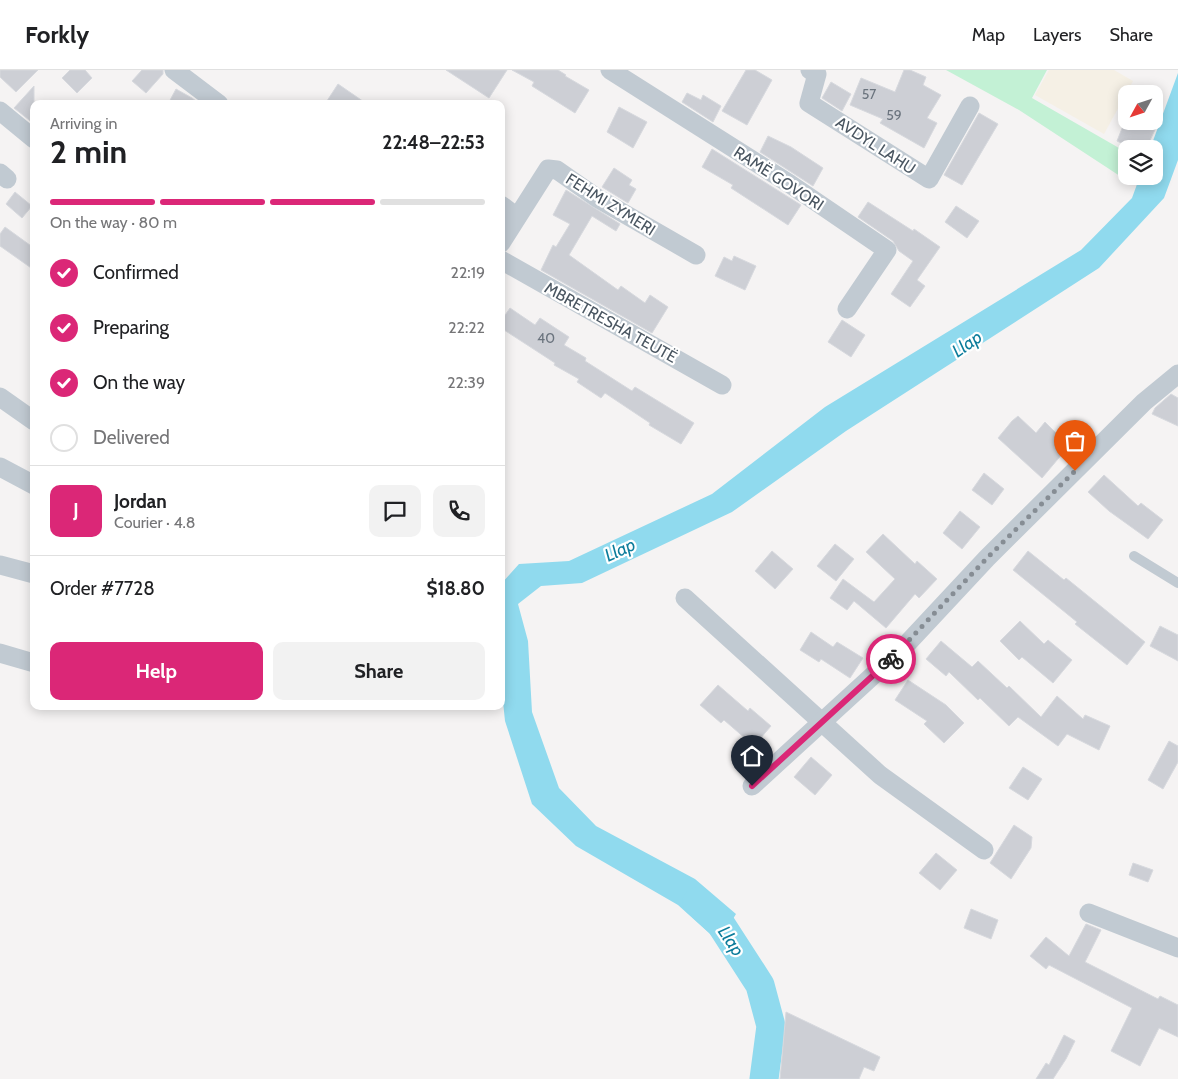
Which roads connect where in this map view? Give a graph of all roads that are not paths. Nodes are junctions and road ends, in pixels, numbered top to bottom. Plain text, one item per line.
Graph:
1 (174, 70) edge
2 (610, 70) edge
3 (810, 70) edge
4 (214, 100) edge
5 (970, 106) dead end
6 (0, 111) edge
7 (30, 137) edge
8 (505, 208) edge
9 (517, 217) junction
10 (505, 236) edge
11 (696, 255) dead end
12 (505, 262) edge
13 (848, 309) dead end
14 (1178, 374) edge
15 (722, 385) dead end
16 (0, 397) edge
17 (30, 418) edge
18 (0, 466) edge
19 (30, 482) edge
20 (1134, 556) dead end
21 (0, 566) edge
22 (30, 573) edge
23 (1178, 583) edge
24 (685, 598) dead end
25 (0, 653) edge
26 (30, 662) edge
27 (821, 722) junction
28 (752, 786) dead end
29 (984, 850) dead end
30 (1090, 912) dead end
31 (1178, 948) edge

1 - 4 street
2 - 13 street, RAMË GOVORI
3 - 5 street, AVDYL LAHU
6 - 7 street
8 - 9 street
9 - 10 street, FEHMI ZYMERI
9 - 11 street, FEHMI ZYMERI
12 - 15 street, MBRETRESHA TEUTË
14 - 27 street
16 - 17 street
18 - 19 street
20 - 23 lane
21 - 22 street
24 - 27 street
25 - 26 street
27 - 28 street
27 - 29 street
30 - 31 street

